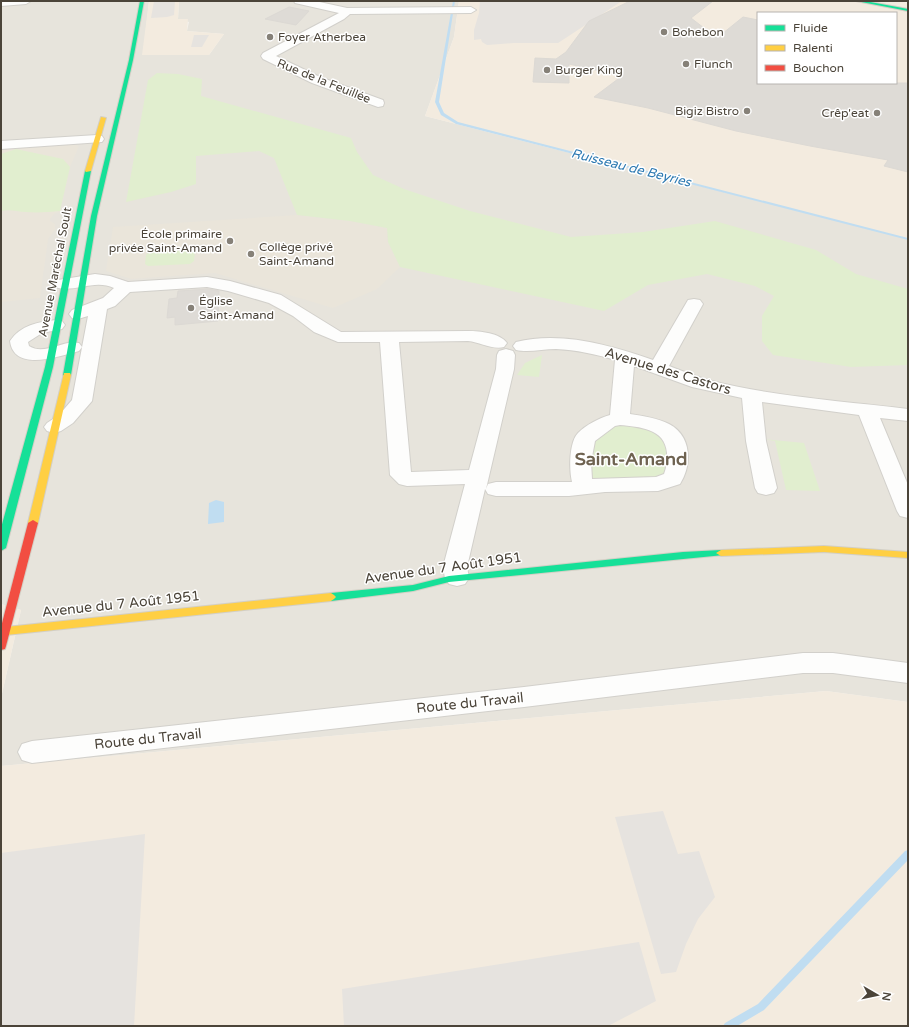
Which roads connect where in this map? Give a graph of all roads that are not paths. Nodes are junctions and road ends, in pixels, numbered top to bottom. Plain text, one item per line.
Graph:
1 (26, 1) edge
2 (142, 1) edge
3 (299, 1) edge
4 (858, 1) edge
5 (885, 1) edge
6 (1, 3) edge
7 (908, 5) edge
8 (471, 10) dead end
9 (908, 10) edge
10 (347, 11) junction
11 (378, 103) dead end
12 (105, 111) dead end
13 (97, 139) junction
14 (1, 144) edge
15 (83, 280) junction
16 (64, 284) junction
17 (125, 288) junction
18 (694, 304) dead end
19 (99, 306) junction
20 (78, 314) junction
21 (56, 325) junction
22 (389, 336) junction
23 (10, 340) edge
24 (73, 347) junction
25 (509, 348) junction
26 (51, 353) junction
27 (625, 357) junction
28 (658, 368) junction
29 (751, 395) junction
30 (868, 410) junction
31 (908, 415) edge
32 (620, 419) junction
33 (54, 427) junction
34 (899, 468) edge
35 (478, 477) junction
36 (584, 486) junction
37 (496, 488) dead end
38 (766, 488) dead end
39 (908, 511) edge
40 (1, 548) edge
41 (908, 555) edge
42 (458, 578) junction
43 (6, 631) junction
44 (1, 646) edge
45 (908, 673) edge
46 (32, 752) dead end

1 - 6 street
2 - 15 main road
3 - 10 street
4 - 9 main road
5 - 7 main road
8 - 10 street
10 - 11 street, Rue de la Feuillée
12 - 13 main road, Avenue Maréchal Soult
13 - 14 street
13 - 16 main road, Avenue Maréchal Soult
15 - 16 street
15 - 17 street
15 - 20 main road
16 - 21 main road, Avenue Maréchal Soult
17 - 19 street
17 - 22 street, Avenue des Castors
18 - 28 street
19 - 20 street
19 - 33 street
20 - 24 main road
21 - 23 street
21 - 26 main road, Avenue Maréchal Soult
22 - 25 street, Avenue des Castors
22 - 35 street
23 - 26 street
24 - 26 street
24 - 33 main road
25 - 27 street, Avenue des Castors
25 - 35 street
26 - 40 main road, Avenue Maréchal Soult
27 - 28 street, Avenue des Castors
27 - 32 street
28 - 29 street, Avenue des Castors
29 - 30 street, Avenue des Castors
29 - 38 street
30 - 31 street, Avenue des Castors
30 - 34 street
32 - 36 street
32 - 36 street
33 - 43 main road
34 - 39 street
35 - 42 street
36 - 37 street
41 - 42 main road, Avenue du 7 Août 1951
42 - 43 main road, Avenue du 7 Août 1951
43 - 44 main road
45 - 46 street, Route du Travail

